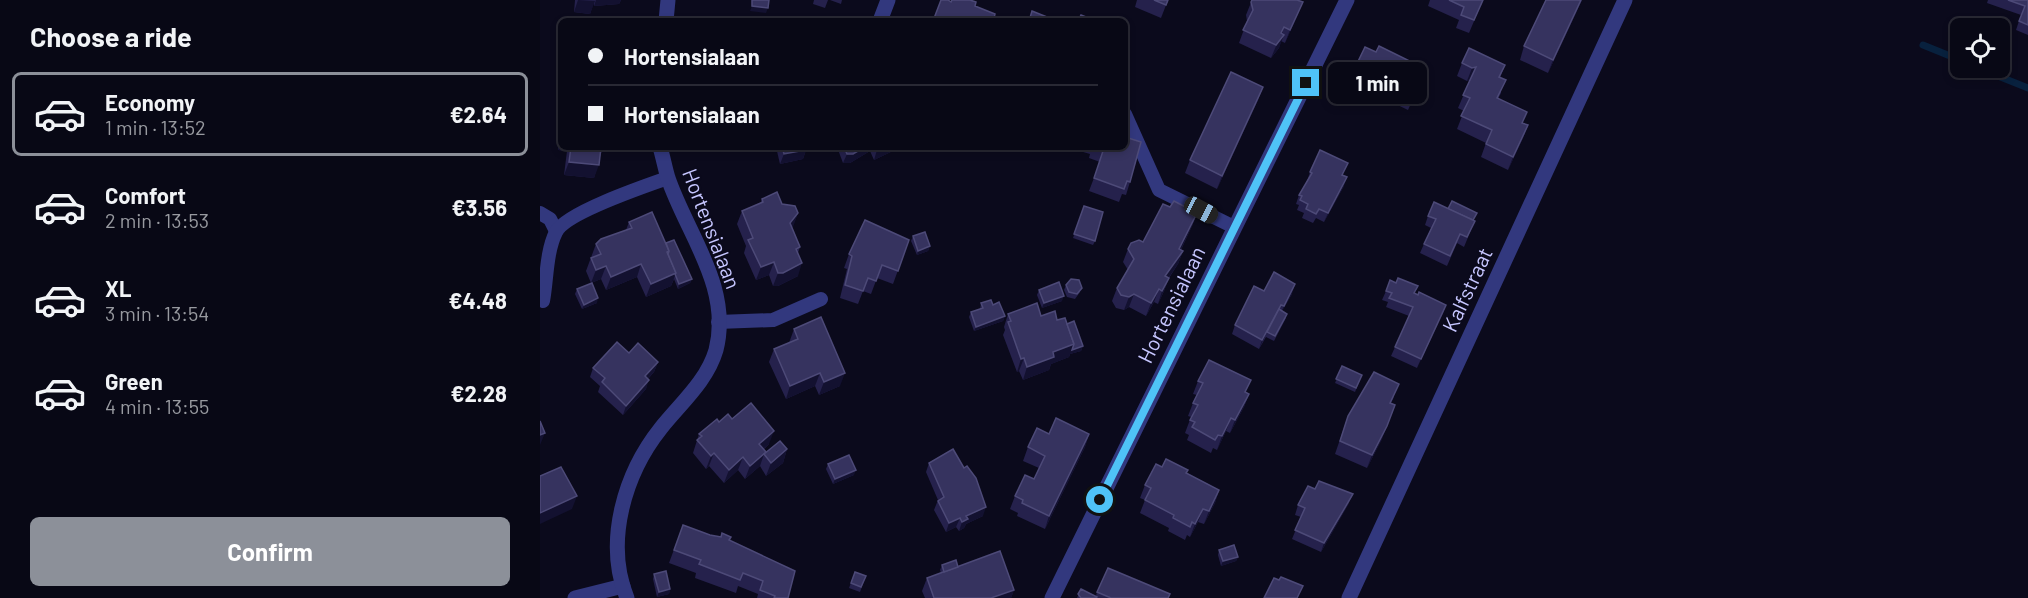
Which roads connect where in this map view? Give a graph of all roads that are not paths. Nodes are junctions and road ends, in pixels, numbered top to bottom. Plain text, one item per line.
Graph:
1 (668, 0) edge
2 (888, 0) edge
3 (1347, 0) edge
4 (1625, 0) edge
5 (666, 18) edge
6 (881, 18) edge
7 (1128, 121) edge
8 (661, 150) edge
9 (668, 178) junction
10 (540, 213) edge
11 (1234, 227) junction
12 (556, 231) junction
13 (820, 299) dead end
14 (543, 301) dead end
15 (718, 322) junction
16 (625, 592) edge
17 (575, 598) edge
18 (1052, 598) edge
19 (1348, 598) edge

1 - 5 street
2 - 6 street
3 - 11 street, Hortensialaan
4 - 19 street, Kalfstraat
7 - 11 lane
8 - 9 street, Hortensialaan
9 - 12 lane
9 - 15 street, Hortensialaan
10 - 12 lane
11 - 18 street, Hortensialaan
12 - 14 lane
13 - 15 lane
15 - 16 street, Hortensialaan
16 - 17 street, Hortensialaan

